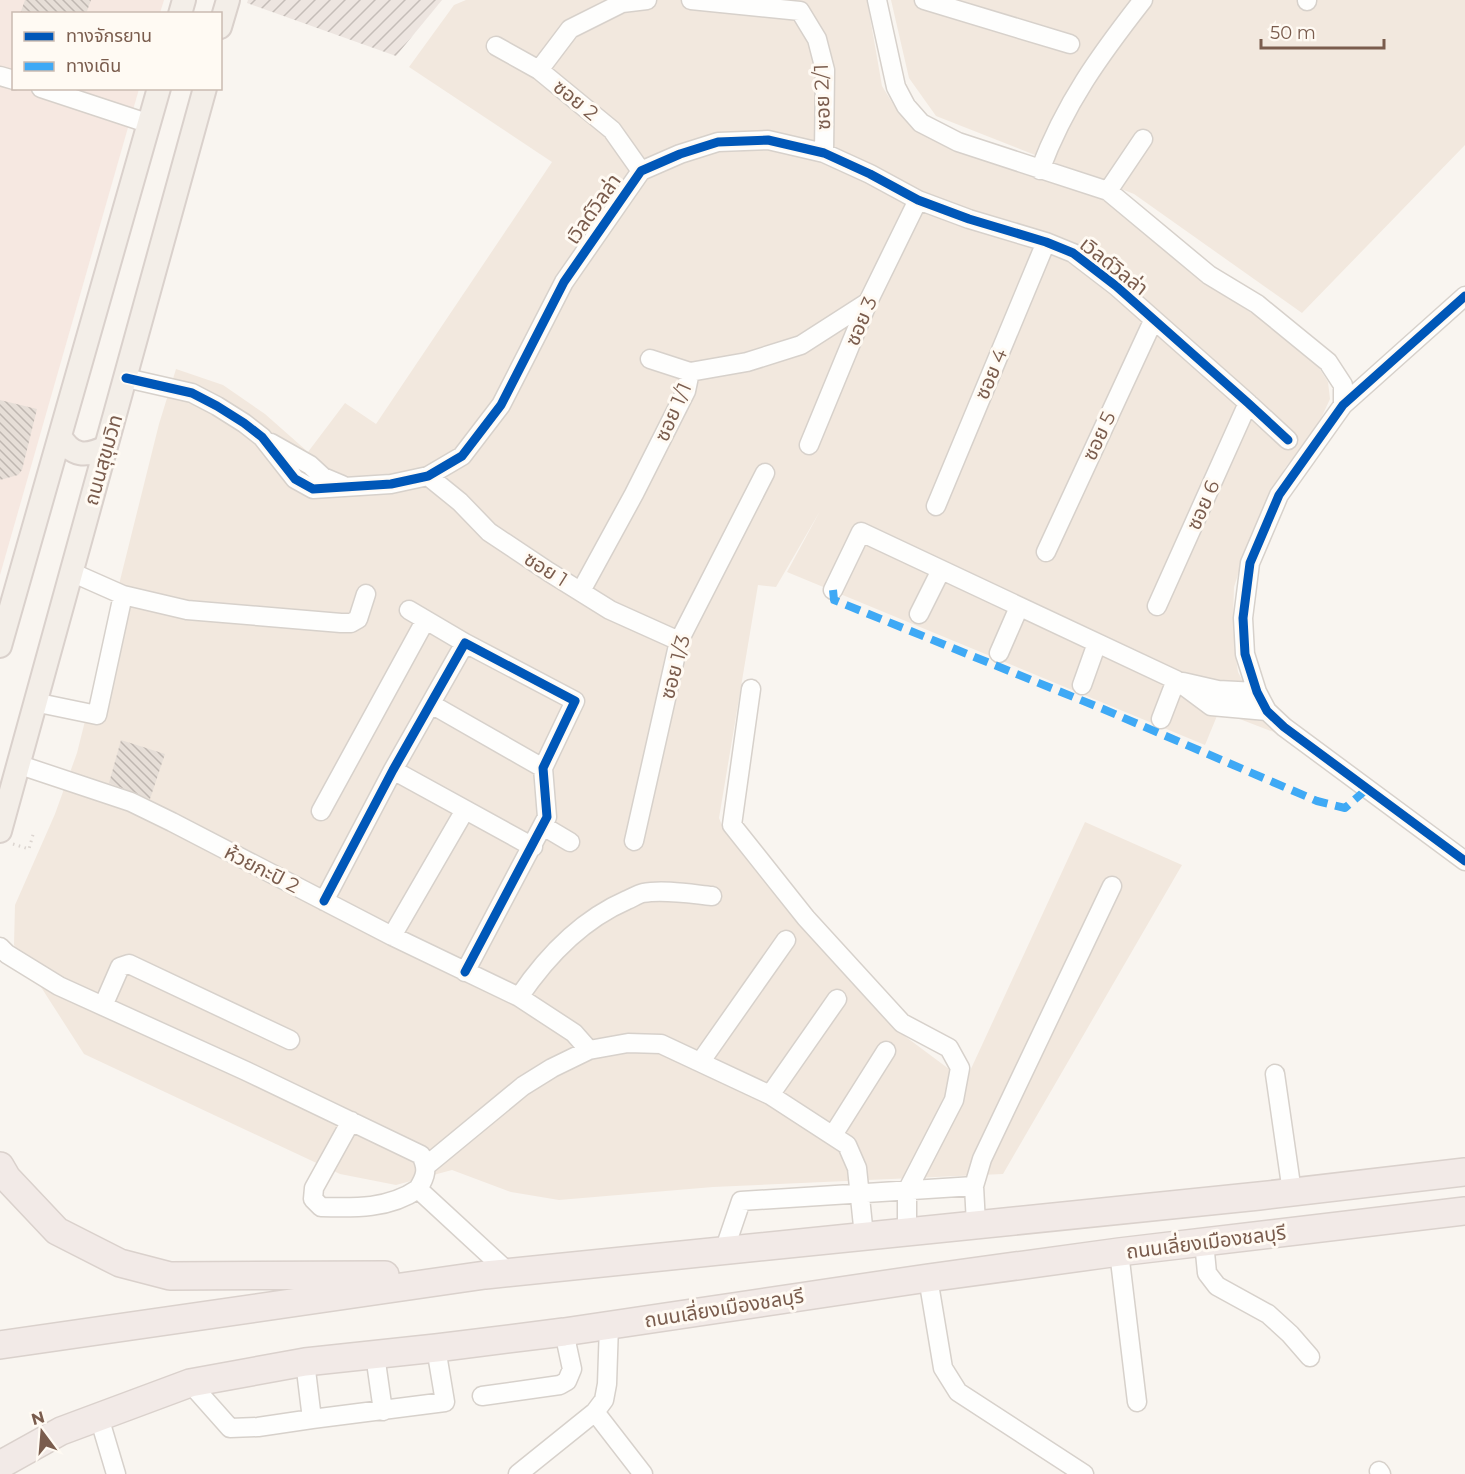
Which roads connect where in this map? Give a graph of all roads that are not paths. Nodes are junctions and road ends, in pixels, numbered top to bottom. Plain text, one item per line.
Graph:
1 (228, 0) edge
2 (646, 0) edge
3 (691, 0) edge
4 (877, 0) edge
5 (924, 0) edge
6 (1143, 0) edge
7 (222, 20) edge
8 (1070, 44) dead end
9 (496, 46) dead end
10 (539, 70) junction
11 (47, 90) edge
12 (158, 90) edge
13 (204, 90) edge
14 (150, 124) junction
15 (1143, 139) dead end
16 (824, 153) junction
17 (1040, 170) junction
18 (642, 171) junction
19 (1108, 191) junction
20 (918, 200) junction
21 (1046, 242) junction
22 (1465, 296) edge
23 (868, 302) junction
24 (1153, 321) junction
25 (650, 359) dead end
26 (690, 372) junction
27 (126, 378) junction
28 (1248, 403) junction
29 (1344, 405) junction
30 (60, 436) junction
31 (1288, 440) dead end
32 (809, 445) dead end
33 (106, 447) junction
34 (765, 473) dead end
35 (428, 476) junction
36 (936, 506) dead end
37 (1046, 552) dead end
38 (941, 570) junction
39 (71, 572) junction
40 (833, 590) dead end
41 (581, 591) junction
42 (366, 594) dead end
43 (123, 595) junction
44 (1157, 606) dead end
45 (1019, 607) junction
46 (409, 610) dead end
47 (919, 614) dead end
48 (425, 621) junction
49 (679, 641) junction
50 (465, 642) junction
51 (1097, 644) junction
52 (0, 646) edge
53 (999, 653) dead end
54 (1176, 680) junction
55 (1082, 685) dead end
56 (751, 689) dead end
57 (1257, 692) junction
58 (34, 702) junction
59 (431, 704) junction
60 (1267, 711) junction
61 (1161, 719) dead end
62 (17, 764) junction
63 (543, 768) junction
64 (393, 770) junction
65 (465, 810) junction
66 (321, 811) dead end
67 (543, 826) junction
68 (0, 831) edge
69 (634, 841) dead end
70 (570, 842) dead end
71 (533, 847) junction
72 (1465, 861) edge
73 (1112, 886) dead end
74 (712, 896) dead end
75 (324, 901) junction
76 (392, 936) junction
77 (786, 940) dead end
78 (0, 947) edge
79 (465, 972) junction
80 (519, 997) junction
81 (837, 999) dead end
82 (103, 1006) junction
83 (291, 1040) dead end
84 (589, 1050) junction
85 (886, 1051) dead end
86 (701, 1061) junction
87 (1275, 1074) dead end
88 (770, 1095) junction
89 (351, 1121) junction
90 (833, 1135) junction
91 (0, 1166) edge
92 (426, 1166) junction
93 (1465, 1172) edge
94 (975, 1186) junction
95 (418, 1189) junction
96 (907, 1191) junction
97 (1292, 1192) junction
98 (861, 1194) junction
99 (1465, 1211) edge
100 (976, 1224) junction
101 (907, 1231) junction
102 (864, 1236) junction
103 (1204, 1242) junction
104 (724, 1251) junction
105 (1119, 1252) junction
106 (496, 1273) junction
107 (928, 1278) junction
108 (609, 1325) junction
109 (564, 1332) junction
110 (0, 1345) edge
111 (436, 1348) junction
112 (375, 1355) junction
113 (1310, 1357) dead end
114 (305, 1362) junction
115 (190, 1383) junction
116 (482, 1396) dead end
117 (1137, 1402) dead end
118 (383, 1411) junction
119 (595, 1412) junction
120 (99, 1417) junction
121 (312, 1419) junction
122 (0, 1465) edge
123 (1075, 1472) edge
124 (116, 1474) edge
125 (518, 1474) edge
126 (644, 1474) edge

1 - 7 main road
2 - 10 street
3 - 16 street, ซอย 2/1
4 - 17 street
5 - 8 street
6 - 17 street
9 - 10 street, ซอย 2
10 - 18 street, ซอย 2
11 - 14 street
12 - 14 main road
13 - 27 main road, ถนนสุขุมวิท
14 - 30 main road
15 - 19 street
16 - 18 street, เวิลด์วิลล่า
16 - 20 street, เวิลด์วิลล่า
17 - 19 street
18 - 35 street, เวิลด์วิลล่า
19 - 29 street
20 - 21 street, เวิลด์วิลล่า
20 - 23 street, ซอย 3
21 - 24 street, เวิลด์วิลล่า
21 - 36 street, ซอย 4
22 - 29 street
23 - 26 street, ซอย 1/1
23 - 32 street, ซอย 3
24 - 28 street, เวิลด์วิลล่า
24 - 37 street, ซอย 5
25 - 26 street
26 - 41 street, ซอย 1/1
27 - 33 main road, ถนนสุขุมวิท
27 - 35 street, เวิลด์วิลล่า
28 - 31 street, เวิลด์วิลล่า
28 - 44 street, ซอย 6
29 - 57 street
30 - 33 main road
30 - 52 main road
33 - 39 main road, ถนนสุขุมวิท
34 - 49 street, ซอย 1/3
35 - 41 street, ซอย 1
38 - 40 street
38 - 45 street
38 - 47 street
39 - 43 street
39 - 58 main road, ถนนสุขุมวิท
41 - 49 street, ซอย 1
42 - 43 street
43 - 58 street
45 - 51 street
45 - 53 street
46 - 48 street
48 - 50 street
48 - 66 street
49 - 69 street, ซอย 1/3
50 - 59 street
50 - 63 street
51 - 54 street
51 - 55 street
54 - 57 street
54 - 60 street
54 - 61 street
56 - 96 street
57 - 60 street
58 - 62 main road, ถนนสุขุมวิท
59 - 63 street
59 - 64 street
60 - 72 street
62 - 68 main road, ถนนสุขุมวิท
62 - 75 street, ห้วยกะปิ 2
63 - 67 street
64 - 65 street
64 - 75 street
65 - 71 street
65 - 76 street
67 - 70 street
67 - 71 street
71 - 79 street
73 - 94 street
74 - 80 street
75 - 76 street, ห้วยกะปิ 2
76 - 79 street, ห้วยกะปิ 2
77 - 86 street
78 - 82 street
79 - 80 street, ห้วยกะปิ 2
80 - 84 street, ห้วยกะปิ 2
81 - 88 street
82 - 83 street
82 - 89 street
84 - 86 street
84 - 92 street
85 - 90 street
86 - 88 street
87 - 97 street
88 - 90 street
89 - 92 street
89 - 95 street
90 - 98 street
91 - 106 highway
92 - 95 street
93 - 97 highway, ถนนเลี่ยงเมืองชลบุรี
94 - 96 street
94 - 100 street
95 - 106 street
96 - 98 street
96 - 101 street
97 - 100 highway, ถนนเลี่ยงเมืองชลบุรี
98 - 102 street
98 - 104 street
99 - 103 highway, ถนนเลี่ยงเมืองชลบุรี
100 - 101 highway, ถนนเลี่ยงเมืองชลบุรี
101 - 102 highway, ถนนเลี่ยงเมืองชลบุรี
102 - 104 highway, ถนนเลี่ยงเมืองชลบุรี
103 - 105 highway, ถนนเลี่ยงเมืองชลบุรี
103 - 113 street
104 - 106 highway, ถนนเลี่ยงเมืองชลบุรี
105 - 107 highway, ถนนเลี่ยงเมืองชลบุรี
105 - 117 street
106 - 110 highway
107 - 108 highway, ถนนเลี่ยงเมืองชลบุรี
107 - 123 street
108 - 109 highway, ถนนเลี่ยงเมืองชลบุรี
108 - 119 street
109 - 111 highway, ถนนเลี่ยงเมืองชลบุรี
109 - 116 street
111 - 112 highway, ถนนเลี่ยงเมืองชลบุรี
111 - 118 street
112 - 114 highway, ถนนเลี่ยงเมืองชลบุรี
112 - 118 street
114 - 115 highway, ถนนเลี่ยงเมืองชลบุรี
114 - 121 street
115 - 120 highway, ถนนเลี่ยงเมืองชลบุรี
115 - 121 street
118 - 121 street
119 - 125 street
119 - 126 street
120 - 122 highway, ถนนเลี่ยงเมืองชลบุรี
120 - 124 street

